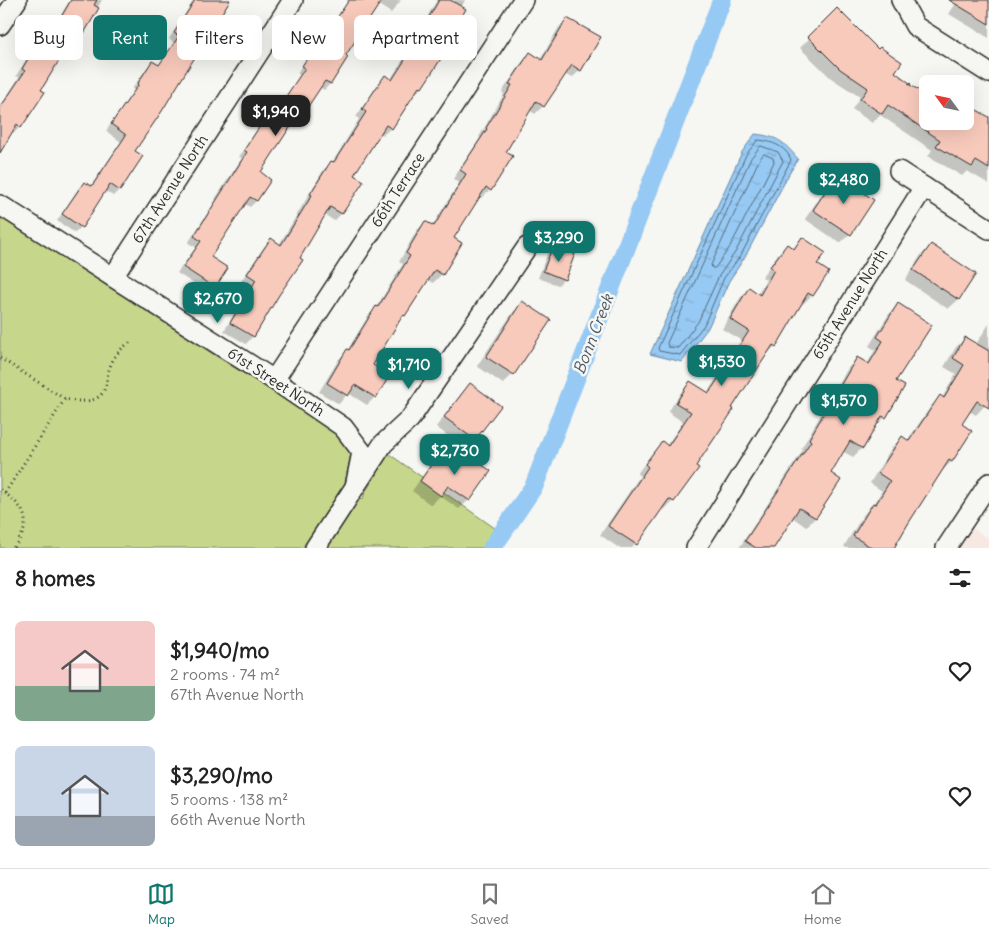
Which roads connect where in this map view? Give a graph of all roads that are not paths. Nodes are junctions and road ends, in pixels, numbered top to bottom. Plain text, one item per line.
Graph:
1 (16, 0) edge
2 (293, 0) edge
3 (522, 0) edge
4 (901, 0) edge
5 (0, 25) edge
6 (989, 73) edge
7 (899, 171) dead end
8 (924, 187) junction
9 (0, 205) edge
10 (989, 229) edge
11 (528, 247) dead end
12 (113, 277) junction
13 (274, 380) junction
14 (989, 483) edge
15 (355, 487) junction
16 (315, 548) edge
17 (696, 548) edge
18 (946, 548) edge

1 - 5 street
2 - 12 street, 67th Avenue North
3 - 13 street, 66th Terrace
4 - 6 street
7 - 8 street
8 - 10 street
8 - 17 street, 65th Avenue North
9 - 12 street, 61st Street North
11 - 15 street
12 - 13 street, 61st Street North
13 - 15 street, 61st Street North
14 - 18 street
15 - 16 street

